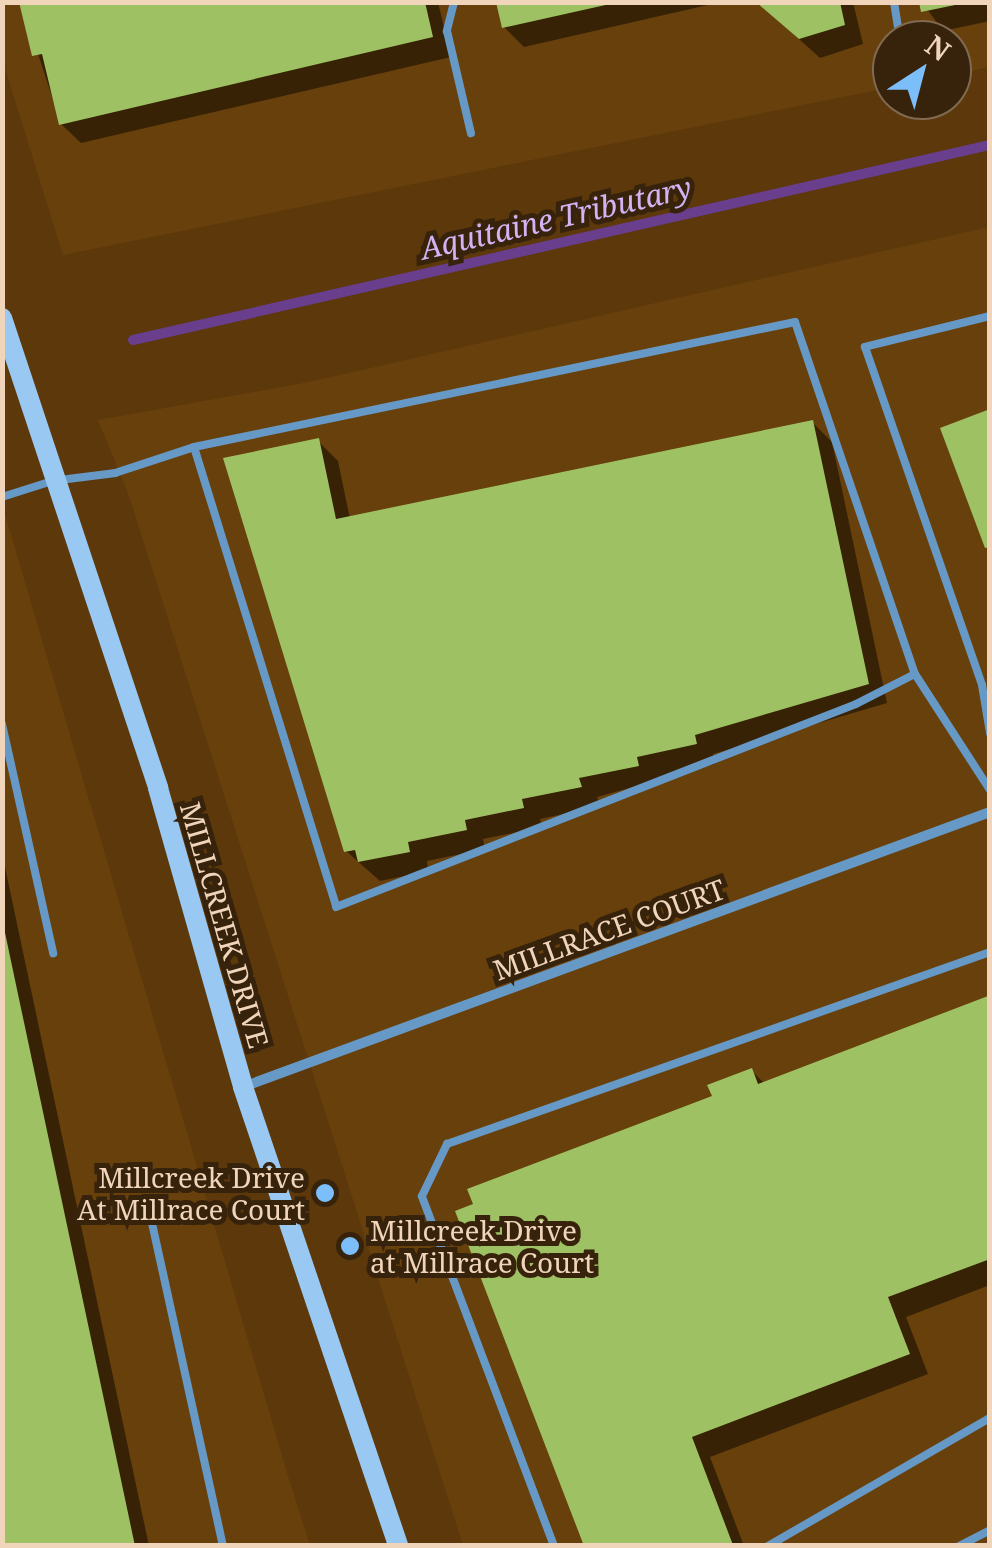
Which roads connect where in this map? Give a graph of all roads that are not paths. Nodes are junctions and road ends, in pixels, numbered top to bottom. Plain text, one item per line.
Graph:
1 (454, 2) edge
2 (471, 133) dead end
3 (990, 316) edge
4 (2, 318) edge
5 (194, 447) junction
6 (52, 481) junction
7 (2, 497) edge
8 (915, 674) junction
9 (986, 684) edge
10 (2, 724) edge
11 (990, 733) edge
12 (990, 790) edge
13 (990, 812) edge
14 (990, 952) edge
15 (53, 953) dead end
16 (243, 1087) junction
17 (148, 1205) dead end
18 (990, 1418) edge
19 (990, 1530) edge
20 (223, 1546) edge
21 (398, 1546) edge
22 (554, 1546) edge
23 (768, 1546) edge
24 (960, 1546) edge

1 - 2 lane
3 - 9 lane
4 - 6 street, MILLCREEK DRIVE
5 - 6 lane
5 - 8 lane
5 - 8 lane
6 - 7 lane
6 - 16 street, MILLCREEK DRIVE
8 - 12 lane
9 - 11 lane
10 - 15 lane
13 - 16 street, MILLRACE COURT
14 - 22 lane
16 - 21 street, MILLCREEK DRIVE
17 - 20 lane
18 - 23 lane
19 - 24 lane

